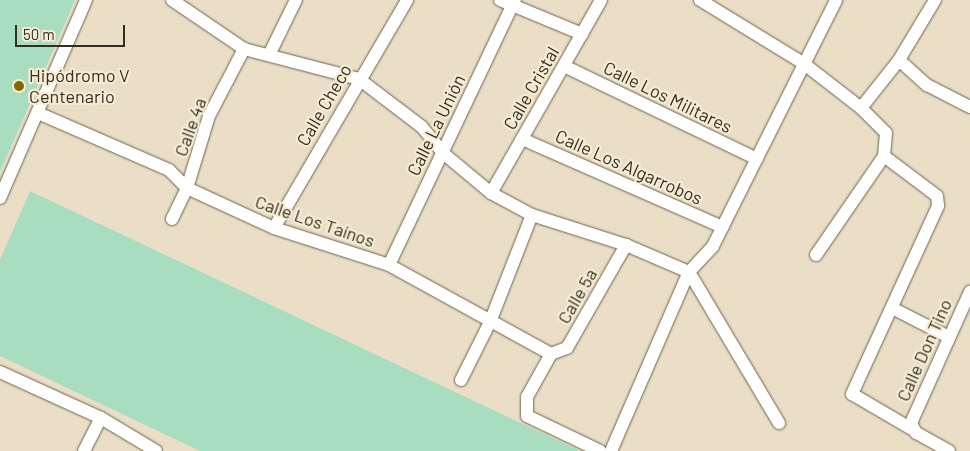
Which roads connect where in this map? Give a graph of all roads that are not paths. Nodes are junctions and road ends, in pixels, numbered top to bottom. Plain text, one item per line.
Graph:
1 (86, 0) edge
2 (172, 0) edge
3 (296, 0) edge
4 (406, 0) edge
5 (500, 0) edge
6 (601, 0) edge
7 (700, 0) edge
8 (836, 0) edge
9 (935, 0) edge
10 (514, 3) edge
11 (582, 34) junction
12 (244, 49) junction
13 (269, 55) junction
14 (899, 60) junction
15 (803, 63) junction
16 (564, 66) junction
17 (360, 79) junction
18 (970, 107) edge
19 (862, 108) junction
20 (38, 113) junction
21 (522, 139) junction
22 (443, 153) junction
23 (884, 156) junction
24 (757, 159) junction
25 (187, 188) junction
26 (491, 193) junction
27 (0, 198) edge
28 (532, 215) junction
29 (172, 219) dead end
30 (722, 227) junction
31 (274, 228) junction
32 (626, 245) junction
33 (816, 255) dead end
34 (389, 265) junction
35 (689, 272) junction
36 (969, 294) edge
37 (892, 308) junction
38 (490, 322) junction
39 (949, 337) junction
40 (550, 354) junction
41 (0, 372) edge
42 (461, 380) dead end
43 (101, 418) junction
44 (779, 423) dead end
45 (911, 426) junction
46 (84, 451) edge
47 (156, 451) edge
48 (600, 451) edge
49 (611, 451) edge
50 (949, 451) edge

1 - 20 street
2 - 12 street
3 - 13 street
4 - 17 street, Calle Checo
5 - 10 street
6 - 11 street, Calle Cristal
7 - 15 street
8 - 15 street
9 - 14 street
10 - 11 street
10 - 22 street, Calle La Unión
11 - 16 street, Calle Cristal
12 - 13 street
12 - 25 street, Calle 4a
13 - 17 street
14 - 18 street
14 - 19 street
15 - 19 street
15 - 24 street
16 - 21 street, Calle Cristal
16 - 24 street, Calle Los Militares
17 - 22 street
17 - 31 street, Calle Checo
19 - 23 street
20 - 25 street, Calle Los Taínos
20 - 27 street
21 - 26 street, Calle Cristal
21 - 30 street, Calle Los Algarrobos
22 - 26 street
22 - 34 street, Calle La Unión
23 - 33 street
23 - 37 street
24 - 30 street
25 - 29 street, Calle 4a
25 - 31 street, Calle Los Taínos
26 - 28 street
28 - 32 street
28 - 38 street
30 - 35 street
31 - 34 street, Calle Los Taínos
32 - 35 street
32 - 40 street, Calle 5a
34 - 38 street, Calle Los Taínos
35 - 44 street
35 - 49 street
36 - 39 street, Calle Don Tino
37 - 39 street
37 - 45 street
38 - 40 street, Calle Los Taínos
38 - 42 street
39 - 45 street, Calle Don Tino
40 - 48 street
41 - 43 street
43 - 46 street
43 - 47 street
45 - 50 street

